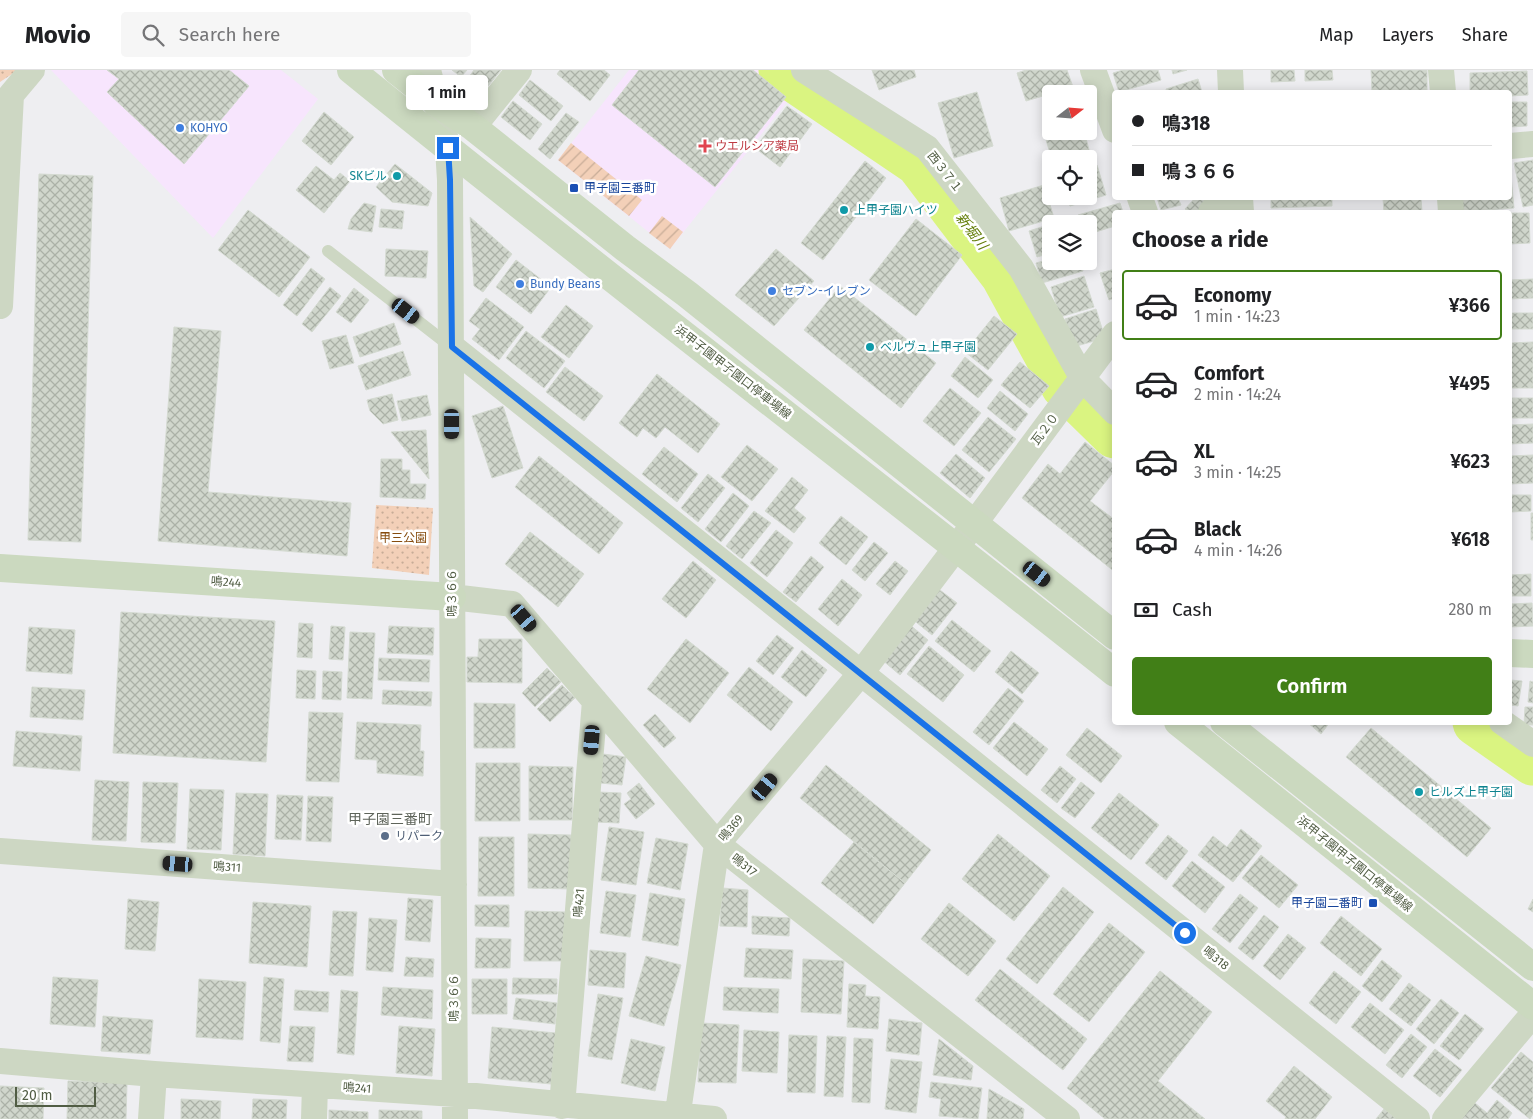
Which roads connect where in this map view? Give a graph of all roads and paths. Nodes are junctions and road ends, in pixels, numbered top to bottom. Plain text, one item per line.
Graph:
1 (32, 70) edge
2 (352, 70) edge
3 (396, 70) edge
4 (428, 70) edge
5 (519, 70) edge
6 (804, 70) edge
7 (841, 70) edge
8 (1093, 70) edge
9 (1230, 70) edge
10 (1441, 70) edge
11 (1231, 90) edge
12 (1443, 90) edge
13 (6, 94) edge
14 (852, 101) junction
15 (436, 102) junction
16 (1112, 122) edge
17 (473, 127) junction
18 (1533, 144) edge
19 (1512, 146) edge
20 (448, 148) junction
21 (1222, 200) edge
22 (1213, 210) edge
23 (328, 251) dead end
24 (0, 306) edge
25 (1112, 338) edge
26 (452, 347) junction
27 (1075, 388) junction
28 (1112, 410) edge
29 (974, 524) junction
30 (957, 547) junction
31 (0, 568) edge
32 (452, 597) junction
33 (1112, 634) edge
34 (1512, 653) edge
35 (1533, 654) edge
36 (1112, 671) edge
37 (861, 673) junction
38 (596, 701) junction
39 (1182, 725) edge
40 (1228, 725) edge
41 (1506, 725) edge
42 (1533, 744) edge
43 (717, 844) junction
44 (0, 851) edge
45 (454, 884) junction
46 (1533, 967) edge
47 (1533, 1006) edge
48 (1533, 1014) edge
49 (0, 1061) edge
50 (154, 1074) junction
51 (316, 1085) junction
52 (562, 1106) junction
53 (455, 1107) edge
54 (677, 1117) edge
55 (151, 1119) edge
56 (314, 1119) edge
57 (714, 1119) edge
58 (1067, 1119) edge
59 (1417, 1119) edge
60 (1445, 1119) edge

1 - 13 street
2 - 20 main road, 浜甲子園甲子園口停車場線
3 - 15 main road
4 - 15 street, 鳴３６６
5 - 17 street
6 - 14 street, 西３７１
7 - 14 street
8 - 16 street
9 - 11 street
10 - 12 street
13 - 24 street
14 - 27 street, 西３７１
15 - 17 main road
15 - 20 street, 鳴３６６
17 - 29 main road
18 - 19 street
20 - 26 street, 鳴３６６
20 - 30 main road, 浜甲子園甲子園口停車場線
21 - 22 street
23 - 26 lane
25 - 27 street, 瓦２０
26 - 32 street, 鳴３６６
26 - 37 street, 鳴318
27 - 28 street, 西３７１
27 - 29 street, 瓦２０
29 - 30 street, 鳴369
29 - 33 main road
30 - 36 main road, 浜甲子園甲子園口停車場線
30 - 37 street, 鳴369
31 - 32 main road, 鳴244
32 - 38 street, 鳴317
32 - 45 street, 鳴３６６
34 - 35 main road
37 - 43 street, 鳴369
37 - 59 street, 鳴318
38 - 43 street, 鳴317
38 - 52 street, 鳴421
39 - 47 main road, 浜甲子園甲子園口停車場線
40 - 46 main road
41 - 42 street
43 - 54 street, 鳴369
43 - 58 street, 鳴317
44 - 45 street, 鳴311
45 - 53 street, 鳴３６６
48 - 60 street
49 - 50 street, 鳴241
50 - 51 street, 鳴241
50 - 55 street
51 - 53 street, 鳴241
51 - 56 street
52 - 53 street, 鳴241
52 - 54 street, 鳴241
54 - 57 street, 鳴241

